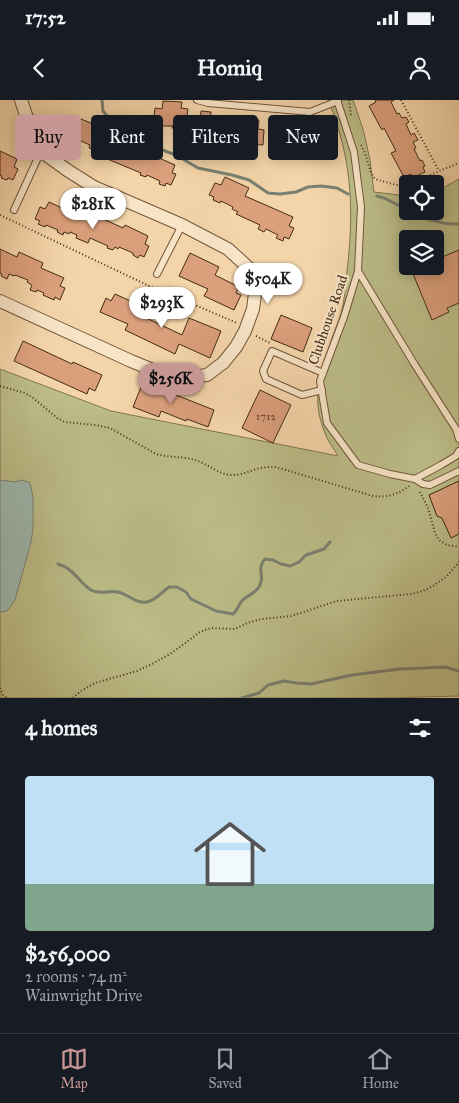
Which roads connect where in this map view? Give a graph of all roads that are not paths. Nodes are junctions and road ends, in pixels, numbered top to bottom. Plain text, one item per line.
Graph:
1 (21, 100) edge
2 (197, 100) edge
3 (338, 101) edge
4 (26, 115) edge
5 (37, 160) edge
6 (53, 160) edge
7 (14, 210) dead end
8 (182, 225) junction
9 (358, 271) junction
10 (158, 274) dead end
11 (0, 301) edge
12 (323, 373) junction
13 (322, 390) junction
14 (459, 439) edge
15 (459, 451) edge
16 (459, 471) edge
17 (415, 479) junction

1 - 4 street
2 - 3 lane
3 - 9 lane, Clubhouse Road
5 - 7 lane
6 - 8 street
8 - 10 lane
8 - 11 street
9 - 12 lane, Clubhouse Road
9 - 14 lane, Clubhouse Road
12 - 13 lane, Clubhouse Road
12 - 13 lane
13 - 17 lane, Clubhouse Road
15 - 17 lane
16 - 17 lane, Clubhouse Road

